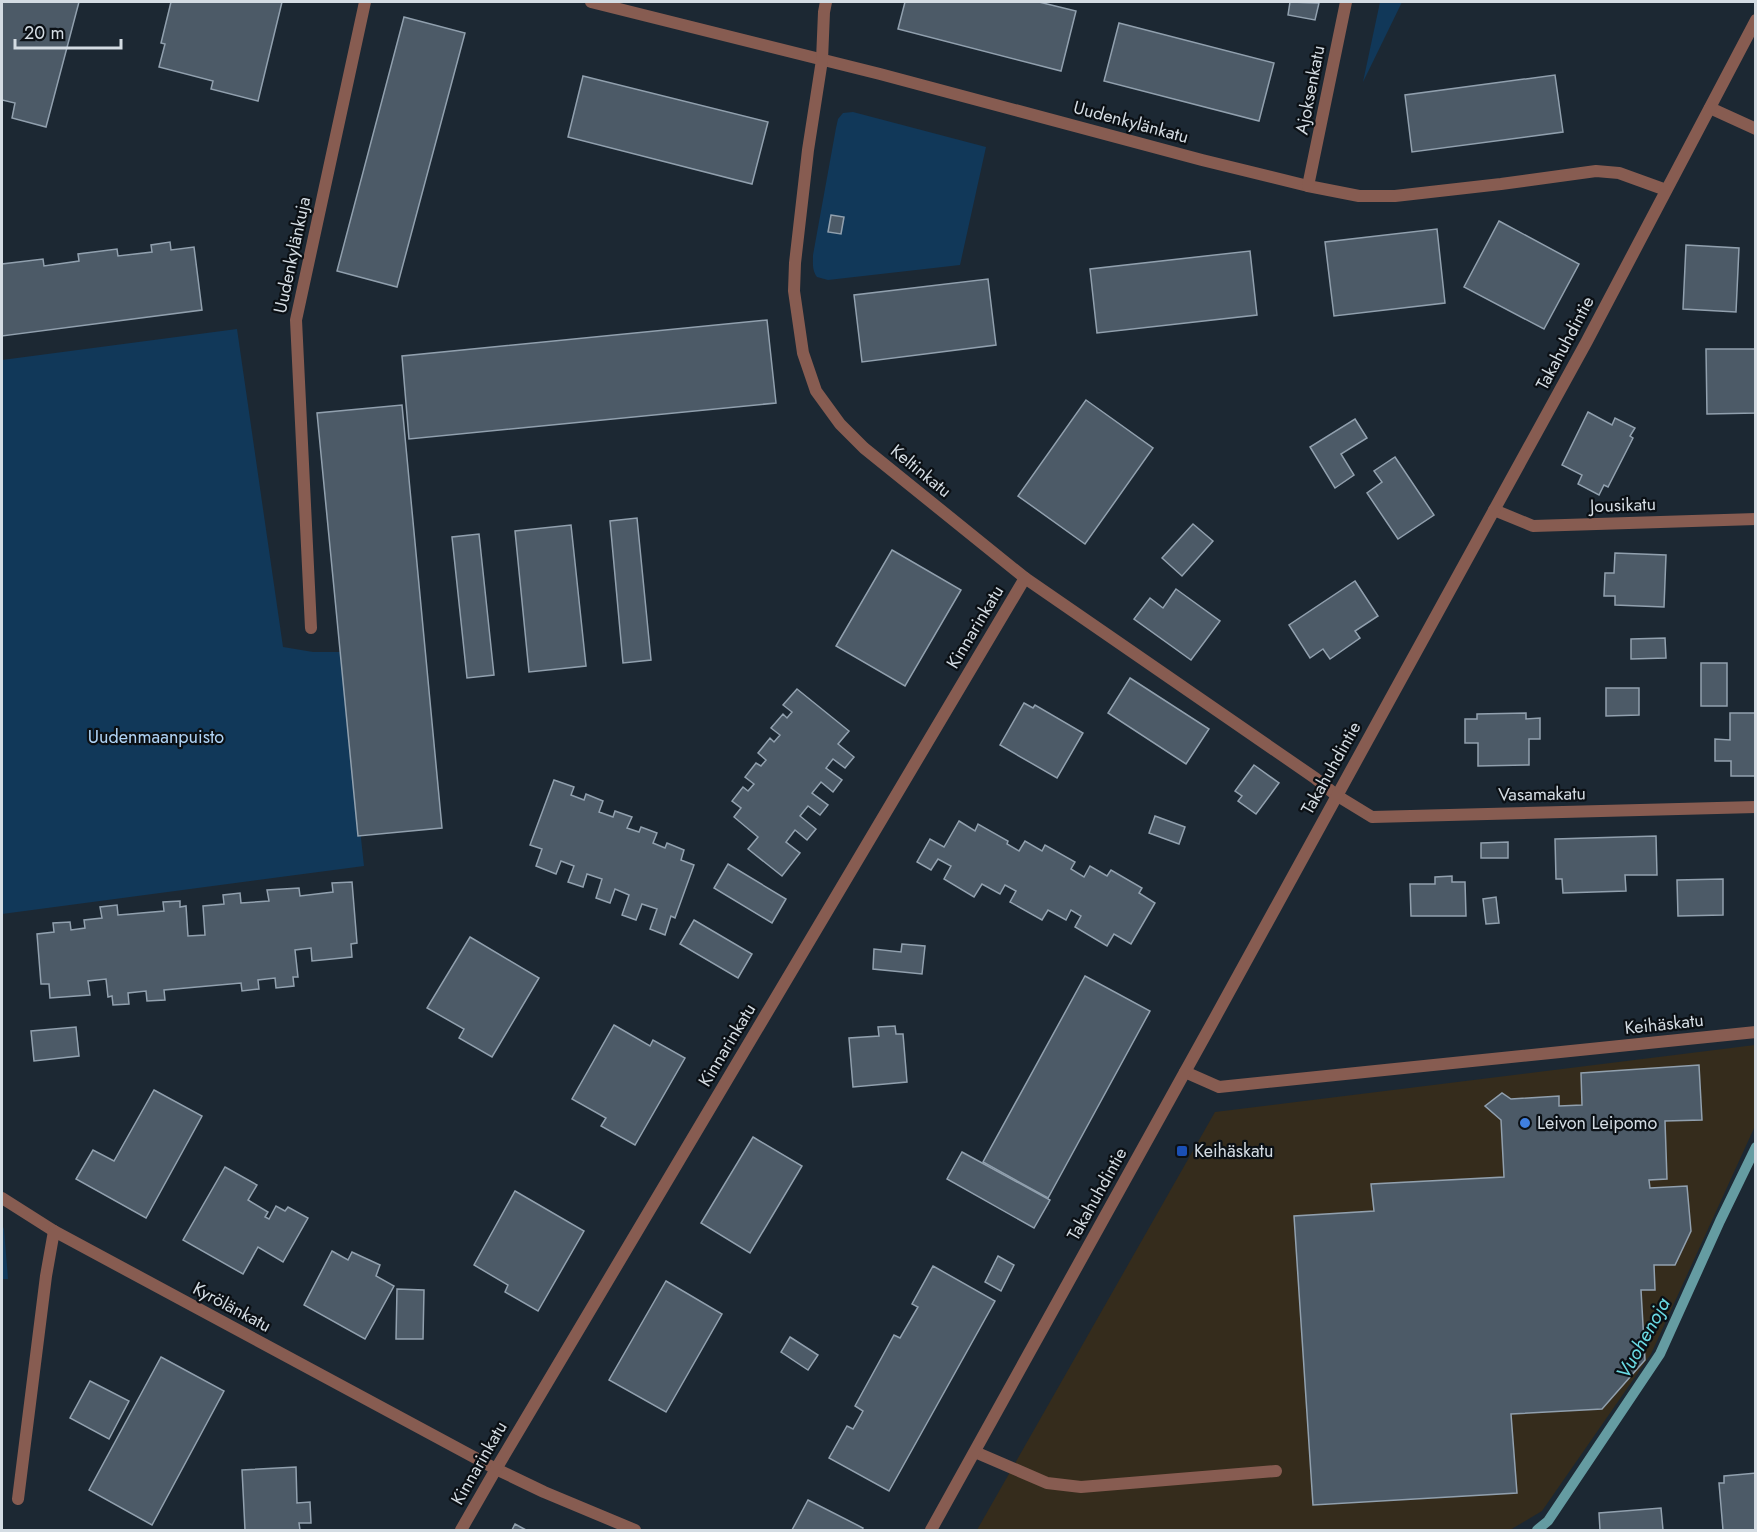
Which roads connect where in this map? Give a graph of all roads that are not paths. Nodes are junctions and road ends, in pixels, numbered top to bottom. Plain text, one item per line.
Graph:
1 (365, 2) edge
2 (591, 2) edge
3 (826, 2) edge
4 (1346, 2) edge
5 (1755, 20) edge
6 (822, 60) junction
7 (1710, 108) junction
8 (1755, 129) edge
9 (1308, 186) junction
10 (1666, 190) junction
11 (1494, 510) junction
12 (1755, 519) edge
13 (1025, 578) junction
14 (312, 628) dead end
15 (1336, 795) junction
16 (1755, 807) edge
17 (1755, 1032) edge
18 (1185, 1072) junction
19 (2, 1198) edge
20 (54, 1231) junction
21 (975, 1452) junction
22 (496, 1469) junction
23 (1276, 1471) dead end
24 (18, 1499) dead end
25 (461, 1530) edge
26 (635, 1530) edge
27 (931, 1530) edge

1 - 14 street, Uudenkylänkuja
2 - 6 street, Uudenkylänkatu
3 - 6 street, Keltinkatu
4 - 9 street, Ajoksenkatu
5 - 7 street, Takahuhdintie
6 - 9 street, Uudenkylänkatu
6 - 13 street, Keltinkatu
7 - 8 street
7 - 10 street, Takahuhdintie
9 - 10 street, Uudenkylänkatu
10 - 11 street, Takahuhdintie
11 - 12 street, Jousikatu
11 - 15 street, Takahuhdintie
13 - 15 street, Keltinkatu
13 - 22 street, Kinnarinkatu
15 - 16 street, Vasamakatu
15 - 18 street, Takahuhdintie
17 - 18 street, Keihäskatu
18 - 21 street, Takahuhdintie
19 - 20 street, Kyrölänkatu
20 - 22 street, Kyrölänkatu
20 - 24 street
21 - 23 street
21 - 27 street, Takahuhdintie
22 - 25 street, Kinnarinkatu
22 - 26 street, Kyrölänkatu

